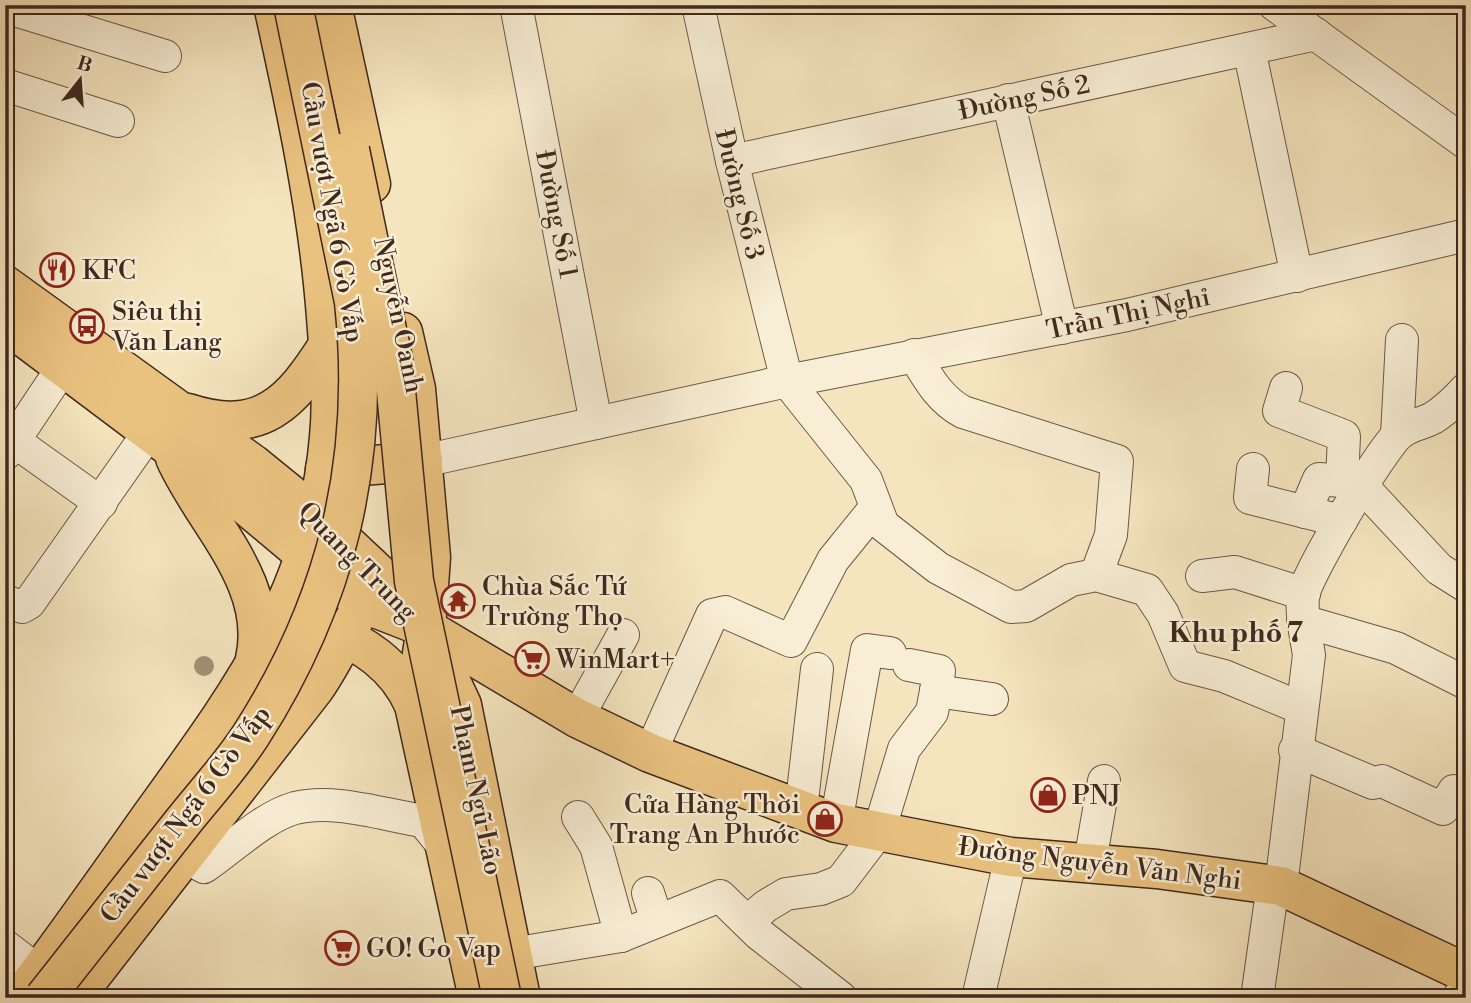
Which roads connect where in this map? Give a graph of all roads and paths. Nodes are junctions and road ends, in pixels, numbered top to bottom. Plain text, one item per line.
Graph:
1 (273, 5) edge
2 (293, 5) edge
3 (318, 5) edge
4 (332, 5) edge
5 (516, 5) edge
6 (698, 5) edge
7 (1275, 5) edge
8 (5, 7) edge
9 (1316, 34) junction
10 (1249, 49) junction
11 (165, 56) dead end
12 (5, 85) edge
13 (1008, 100) junction
14 (118, 121) dead end
15 (1466, 143) edge
16 (732, 161) junction
17 (1466, 234) edge
18 (1297, 276) junction
19 (5, 285) edge
20 (5, 323) edge
21 (1062, 328) junction
22 (1402, 340) dead end
23 (328, 345) junction
24 (72, 352) junction
25 (914, 355) junction
26 (787, 381) junction
27 (1286, 388) dead end
28 (416, 389) junction
29 (1466, 389) edge
30 (332, 396) junction
31 (596, 423) junction
32 (167, 429) junction
33 (1397, 435) junction
34 (10, 447) edge
35 (423, 461) junction
36 (325, 469) junction
37 (1253, 469) dead end
38 (1352, 483) junction
39 (101, 503) junction
40 (876, 506) junction
41 (1305, 512) junction
42 (317, 516) junction
43 (1341, 521) junction
44 (306, 554) junction
45 (1096, 575) junction
46 (1202, 576) dead end
47 (1466, 586) edge
48 (372, 590) junction
49 (5, 601) edge
50 (1303, 607) junction
51 (426, 628) junction
52 (623, 635) dead end
53 (346, 638) junction
54 (271, 639) junction
55 (817, 669) dead end
56 (251, 675) junction
57 (1466, 683) edge
58 (936, 691) junction
59 (992, 699) dead end
60 (414, 705) junction
61 (1301, 708) junction
62 (577, 718) junction
63 (1295, 750) junction
64 (650, 752) junction
65 (1104, 781) dead end
66 (1466, 798) edge
67 (801, 810) junction
68 (578, 817) dead end
69 (836, 822) junction
70 (879, 831) junction
71 (445, 848) junction
72 (184, 856) junction
73 (1011, 858) junction
74 (1090, 862) junction
75 (1277, 886) junction
76 (747, 922) junction
77 (621, 936) junction
78 (5, 946) edge
79 (512, 954) junction
80 (1466, 974) edge
81 (34, 989) edge
82 (1466, 989) edge
83 (74, 998) edge
84 (478, 998) edge
85 (502, 998) edge
86 (521, 998) edge
87 (841, 998) edge
88 (978, 998) edge
89 (1257, 998) edge
90 (1458, 998) edge

1 - 23 main road
2 - 81 main road, Cầu vượt Ngã 6 Gò Vấp, bridge
3 - 85 main road, Cầu vượt Ngã 6 Gò Vấp, bridge
4 - 28 main road, Nguyễn Oanh
5 - 31 street, Đường Số 1
6 - 16 street, Đường Số 3
7 - 9 street
8 - 11 street
9 - 10 street, Đường Số 2
9 - 15 street
10 - 13 street, Đường Số 2
10 - 18 street
12 - 14 street
13 - 16 street, Đường Số 2
13 - 21 street
16 - 26 street, Đường Số 3
17 - 18 street, Trần Thị Nghỉ
18 - 21 street, Trần Thị Nghỉ
19 - 24 main road, Quang Trung
20 - 24 main road, Quang Trung
21 - 25 street, Trần Thị Nghỉ
22 - 33 street
23 - 30 main road
23 - 32 main road
24 - 32 main road, Quang Trung
24 - 34 street
25 - 26 street, Trần Thị Nghỉ
25 - 45 street
26 - 31 street, Trần Thị Nghỉ
26 - 40 street
27 - 38 street
28 - 30 main road
28 - 35 main road, Nguyễn Oanh
29 - 33 street
30 - 36 main road
31 - 35 street
32 - 39 street
32 - 42 main road, Quang Trung
32 - 44 main road, Quang Trung
32 - 56 main road
33 - 38 street
34 - 39 street
35 - 36 main road
35 - 51 main road, Nguyễn Oanh
36 - 42 main road
37 - 41 street
38 - 41 street
38 - 43 street
38 - 47 street
39 - 49 street
40 - 45 street
40 - 64 street
41 - 43 street
42 - 44 main road
42 - 48 main road, Quang Trung
43 - 50 street
44 - 48 main road, Quang Trung
44 - 54 main road
45 - 61 street
46 - 50 street
48 - 51 main road, Quang Trung
48 - 53 main road
50 - 57 street
50 - 61 street
51 - 60 main road, Phạm Ngũ Lão
51 - 62 main road, Đường Nguyễn Văn Nghi
51 - 79 main road, Phạm Ngũ Lão
52 - 62 street
53 - 54 main road
53 - 60 main road
53 - 72 main road
54 - 56 main road
55 - 67 street
56 - 81 main road
58 - 59 street
58 - 69 street
58 - 70 street
60 - 71 main road, Phạm Ngũ Lão
61 - 63 street
62 - 64 main road, Đường Nguyễn Văn Nghi
63 - 66 street
63 - 75 street
64 - 67 main road, Đường Nguyễn Văn Nghi
65 - 74 street
67 - 69 main road, Đường Nguyễn Văn Nghi
68 - 77 street
69 - 70 main road, Đường Nguyễn Văn Nghi
70 - 73 main road, Đường Nguyễn Văn Nghi
70 - 76 street
71 - 72 street
71 - 84 main road, Phạm Ngũ Lão
72 - 83 main road
73 - 74 main road, Đường Nguyễn Văn Nghi
73 - 88 street
74 - 75 main road, Đường Nguyễn Văn Nghi
75 - 80 main road, Đường Nguyễn Văn Nghi
75 - 89 street
76 - 77 street
76 - 87 street
77 - 79 street
78 - 81 street
79 - 86 main road, Phạm Ngũ Lão
82 - 90 street

